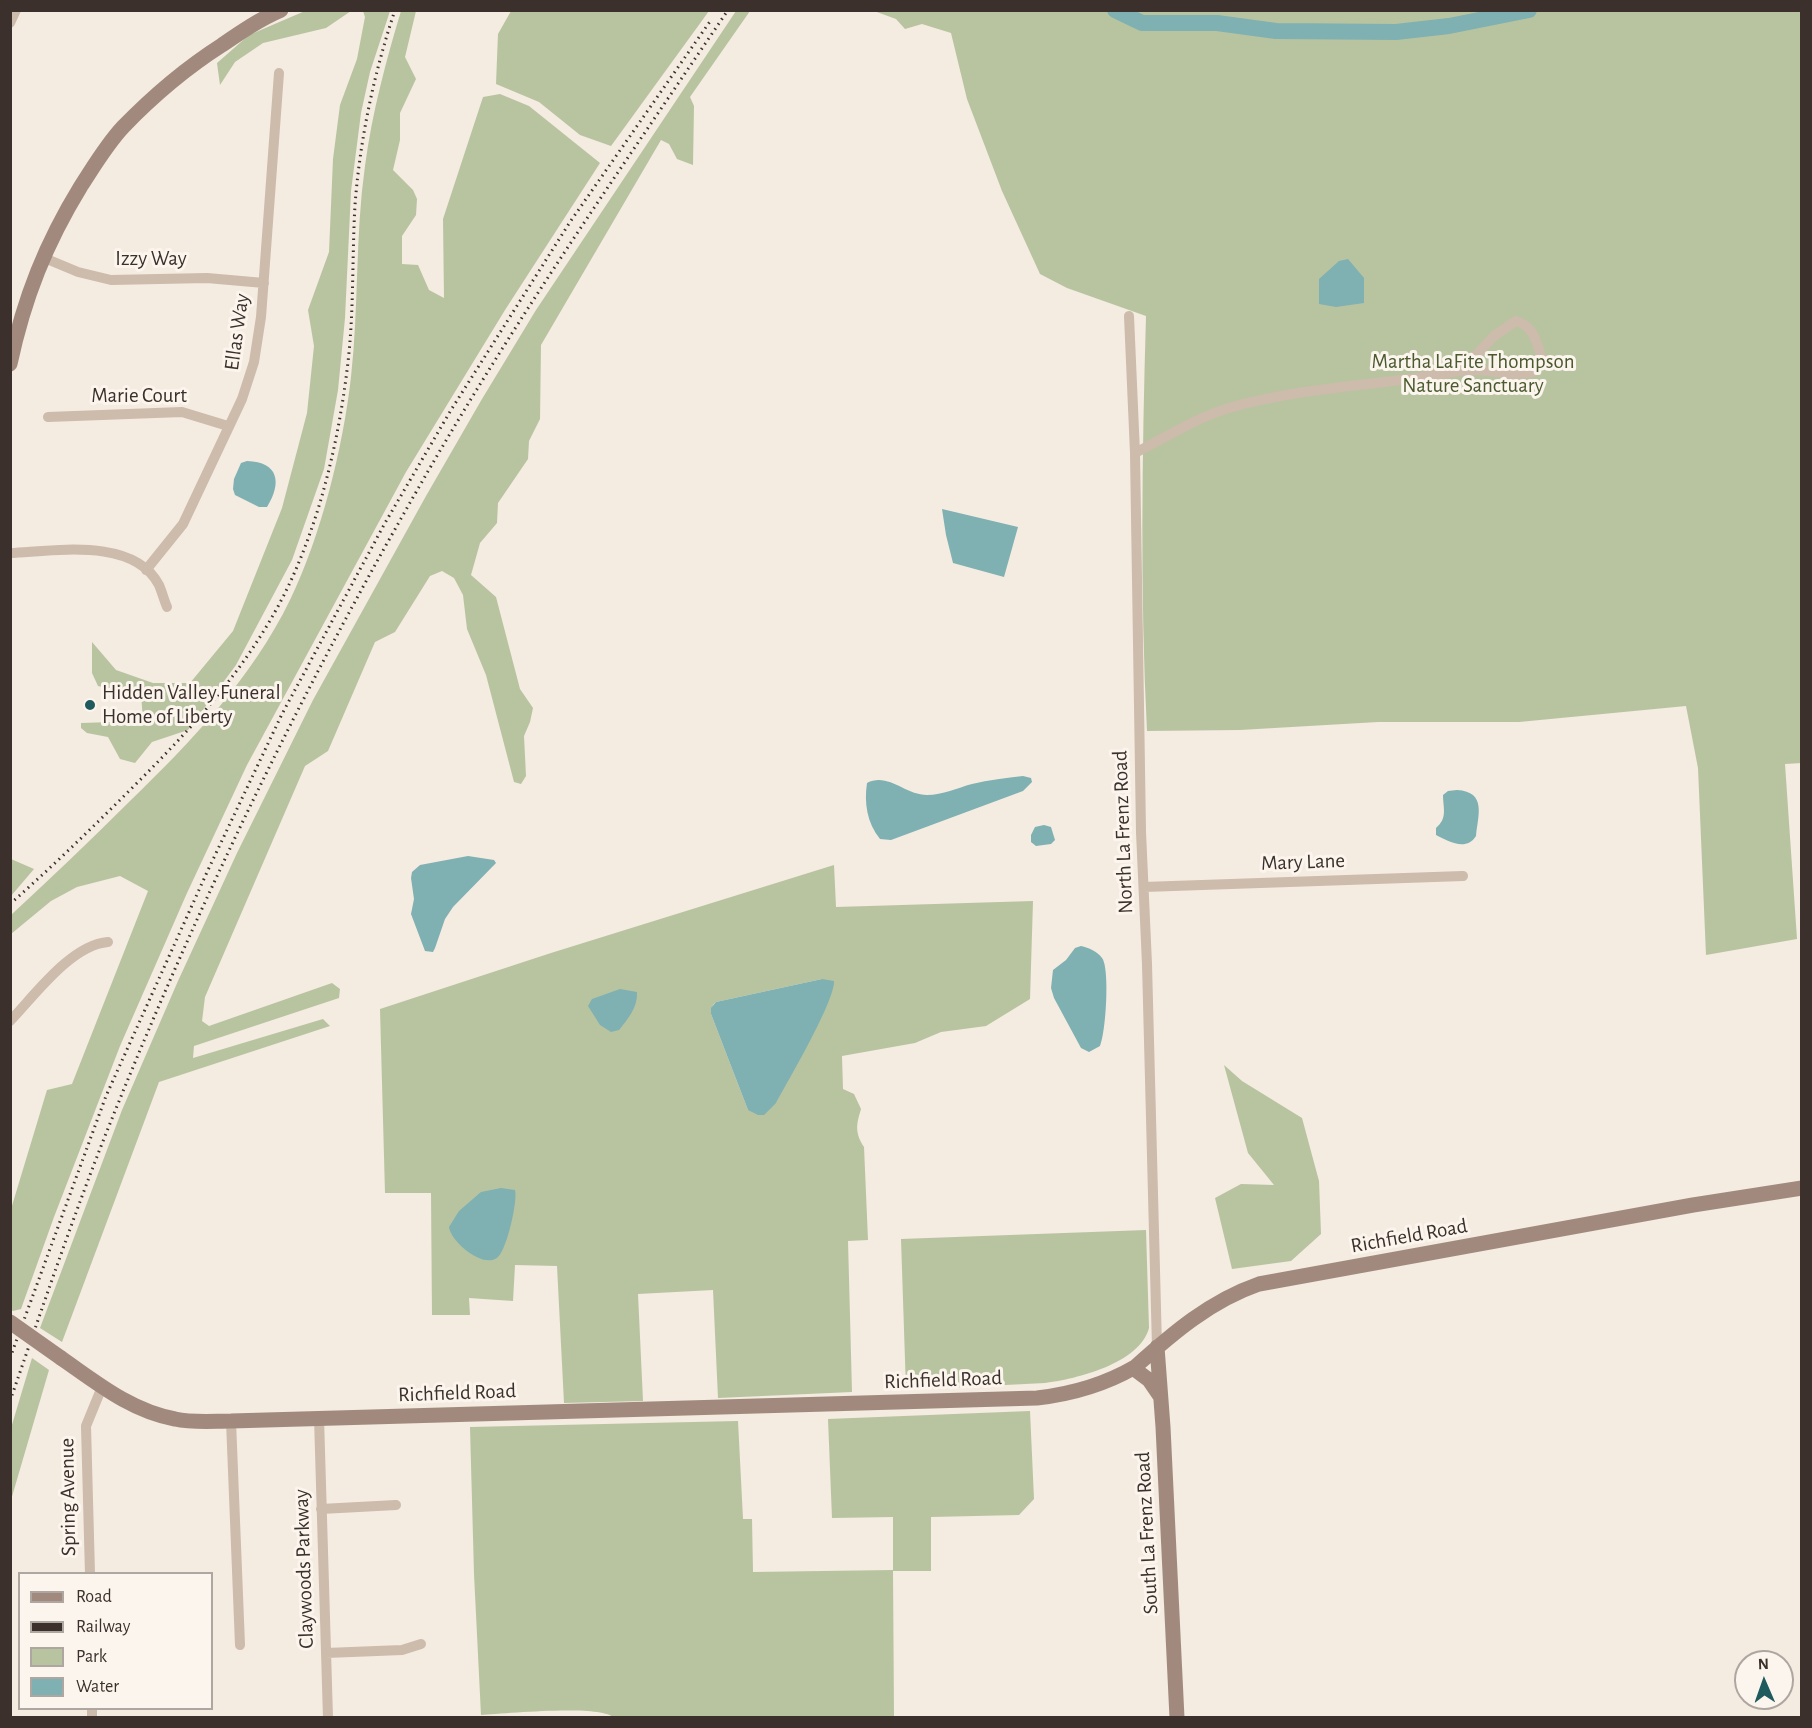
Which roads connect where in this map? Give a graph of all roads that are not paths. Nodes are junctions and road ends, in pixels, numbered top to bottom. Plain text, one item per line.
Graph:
1 (16, 10) edge
2 (281, 10) edge
3 (10, 23) edge
4 (279, 73) dead end
5 (42, 257) junction
6 (264, 283) junction
7 (1129, 316) dead end
8 (11, 357) edge
9 (1461, 371) junction
10 (48, 417) dead end
11 (228, 426) junction
12 (1135, 453) junction
13 (10, 553) edge
14 (146, 570) junction
15 (167, 608) dead end
16 (1463, 876) dead end
17 (1144, 887) junction
18 (108, 942) dead end
19 (10, 1021) edge
20 (1802, 1188) edge
21 (10, 1322) edge
22 (1157, 1347) junction
23 (1133, 1368) junction
24 (102, 1387) junction
25 (1161, 1398) junction
26 (319, 1418) junction
27 (231, 1421) junction
28 (396, 1505) dead end
29 (321, 1509) junction
30 (90, 1572) edge
31 (422, 1644) dead end
32 (240, 1645) dead end
33 (326, 1653) junction
34 (328, 1718) edge
35 (1177, 1718) edge

1 - 3 street
2 - 5 street
4 - 6 street, Ellas Way
5 - 6 street, Izzy Way
5 - 8 street
6 - 11 street, Ellas Way
7 - 12 street, North La Frenz Road
9 - 9 street
9 - 12 street
10 - 11 street, Marie Court
11 - 14 street, Ellas Way
12 - 17 street, North La Frenz Road
13 - 14 street
14 - 15 street
16 - 17 street, Mary Lane
17 - 22 street, North La Frenz Road
18 - 19 street
20 - 22 street, Richfield Road
21 - 24 street, Richfield Road, bridge
22 - 23 street, Richfield Road
22 - 25 street, South La Frenz Road
23 - 25 street
23 - 26 street, Richfield Road
24 - 27 street, Richfield Road
24 - 30 street, Spring Avenue
25 - 35 street, South La Frenz Road
26 - 27 street, Richfield Road
26 - 29 street, Claywoods Parkway
27 - 32 street
28 - 29 street
29 - 33 street, Claywoods Parkway
31 - 33 street
33 - 34 street, Claywoods Parkway

